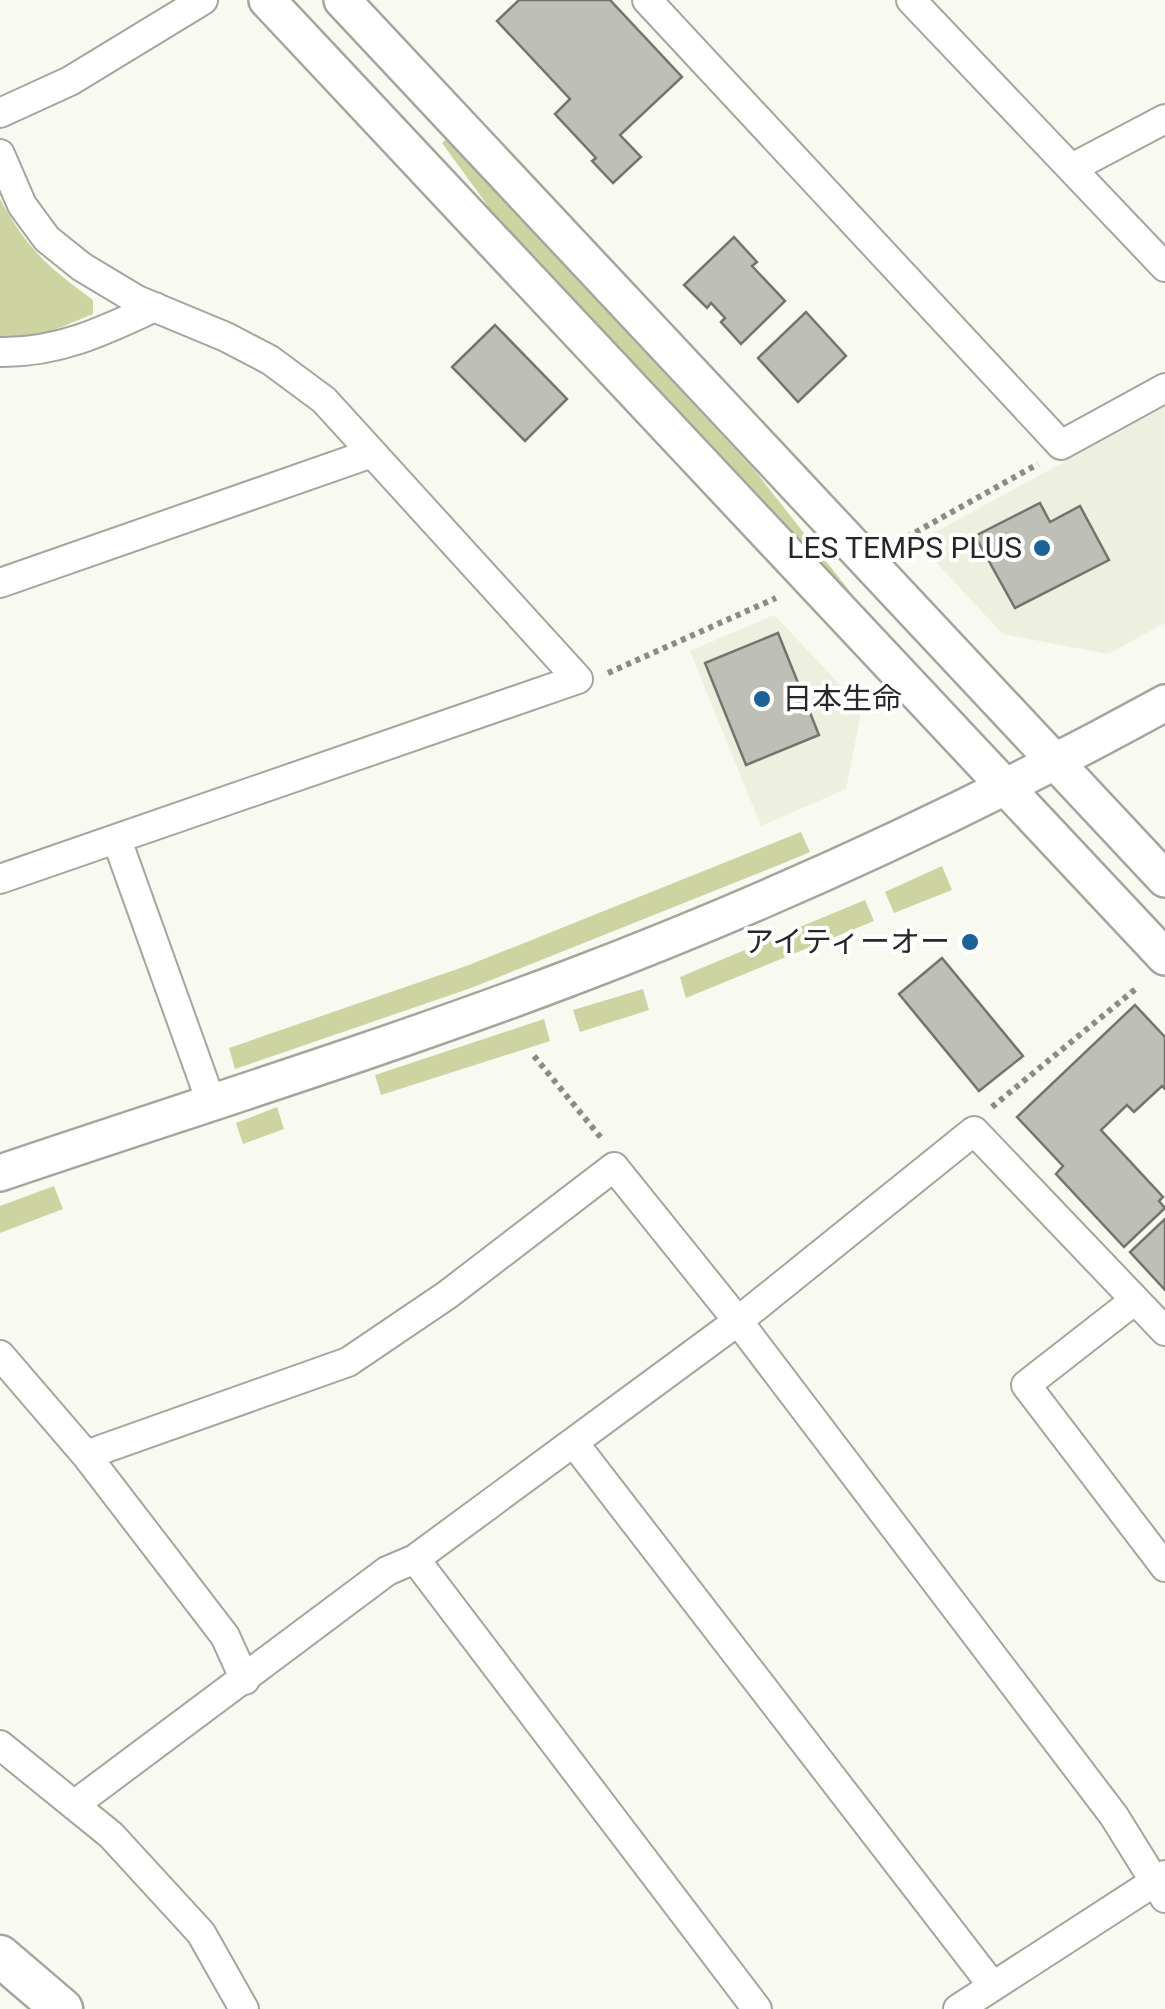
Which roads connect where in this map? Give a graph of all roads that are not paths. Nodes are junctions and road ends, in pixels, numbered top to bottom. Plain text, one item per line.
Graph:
1 (203, 0) edge
2 (267, 0) edge
3 (342, 0) edge
4 (647, 0) edge
5 (911, 0) edge
6 (0, 113) edge
7 (1165, 119) edge
8 (0, 154) edge
9 (1072, 168) junction
10 (1165, 267) edge
11 (155, 308) junction
12 (0, 352) edge
13 (1165, 388) edge
14 (372, 453) junction
15 (0, 583) edge
16 (1165, 704) edge
17 (1056, 763) junction
18 (1008, 788) junction
19 (118, 840) junction
20 (1165, 879) edge
21 (0, 880) edge
22 (1165, 957) edge
23 (211, 1102) junction
24 (0, 1173) edge
25 (1135, 1300) junction
26 (738, 1321) junction
27 (1165, 1332) edge
28 (0, 1356) edge
29 (574, 1443) junction
30 (86, 1455) junction
31 (415, 1559) junction
32 (1165, 1567) edge
33 (245, 1680) junction
34 (0, 1745) edge
35 (74, 1804) junction
36 (1162, 1885) edge
37 (0, 1956) edge
38 (992, 1985) junction
39 (62, 2009) edge
40 (244, 2009) edge
41 (757, 2009) edge
42 (958, 2009) edge

1 - 6 street
2 - 18 street
3 - 17 street
4 - 13 street
5 - 9 street
7 - 9 street
8 - 11 street
9 - 10 street
11 - 12 street
11 - 14 street
14 - 15 street
14 - 19 street
16 - 17 street
17 - 18 street
17 - 20 street
18 - 22 street
18 - 23 street
19 - 21 street
19 - 23 street
23 - 24 street
25 - 26 street
25 - 27 street
25 - 32 street
26 - 29 street
26 - 30 street
26 - 36 street
28 - 30 street
29 - 31 street
29 - 38 street
30 - 33 street
31 - 33 street
31 - 41 street
33 - 35 street
34 - 35 street
35 - 40 street
36 - 38 street
37 - 39 main road
38 - 42 street

